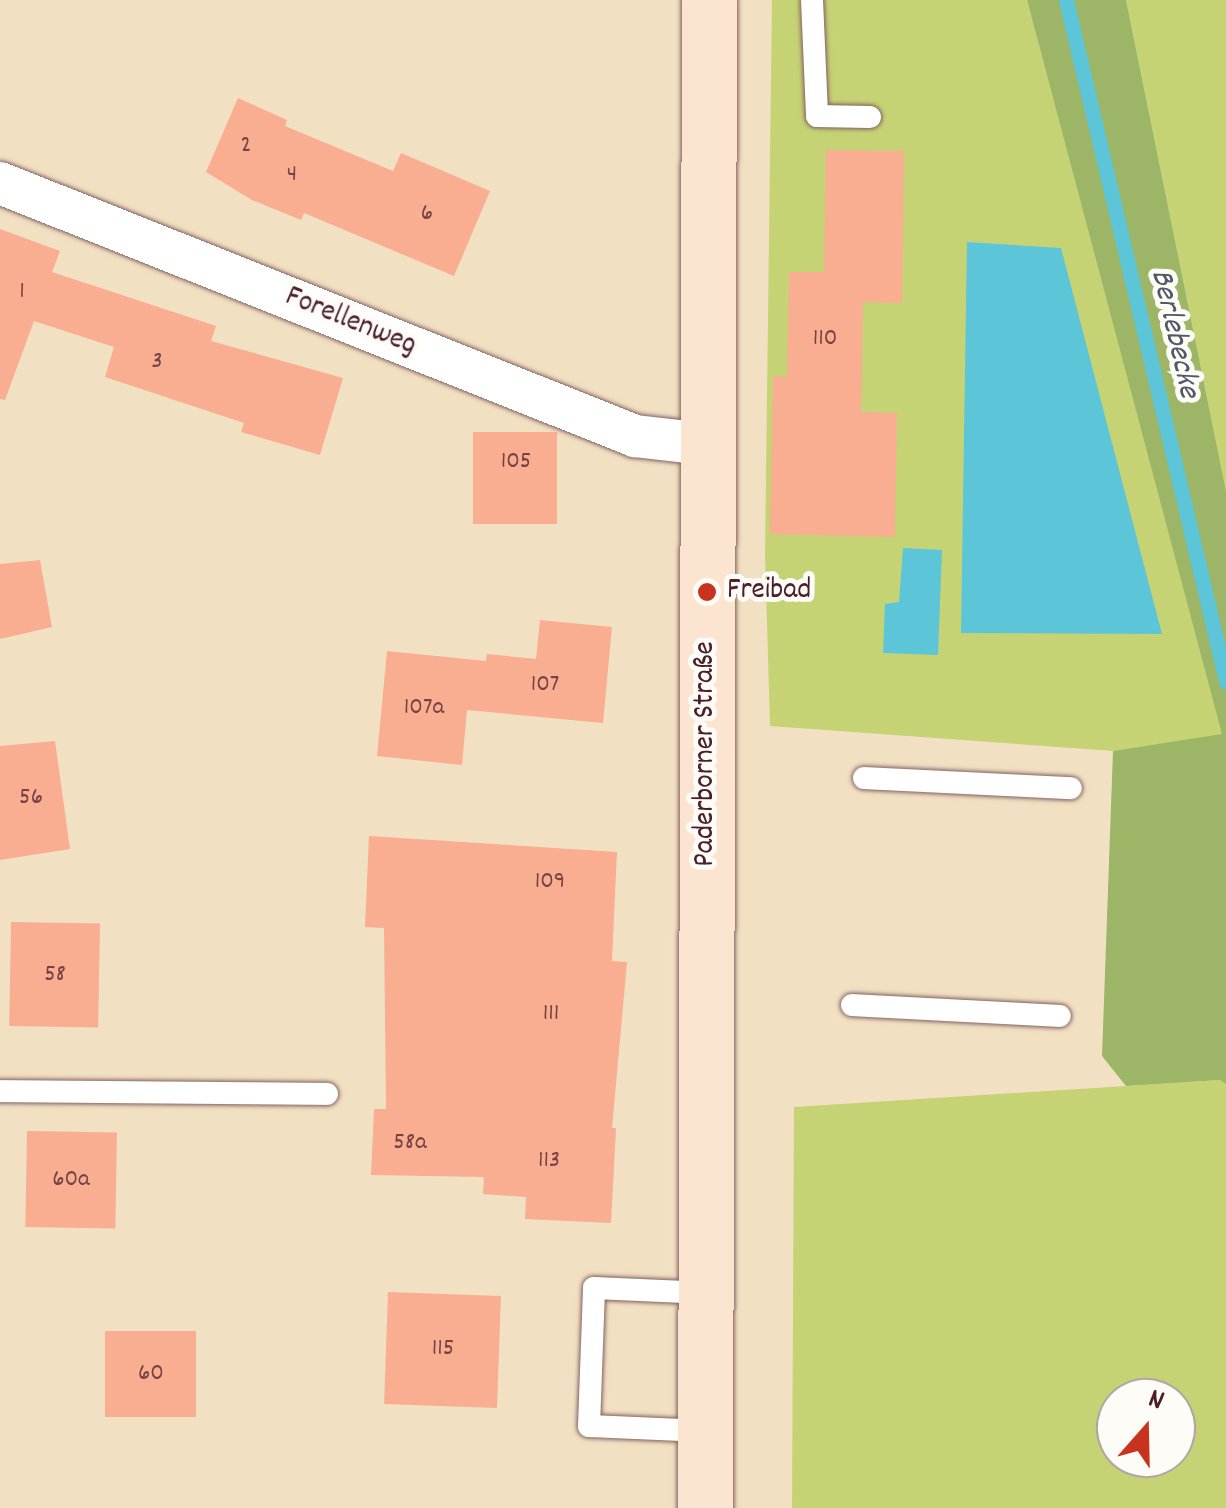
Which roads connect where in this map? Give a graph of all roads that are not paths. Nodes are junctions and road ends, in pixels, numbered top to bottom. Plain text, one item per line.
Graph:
1 (709, 0) edge
2 (812, 0) edge
3 (870, 117) dead end
4 (0, 182) edge
5 (705, 444) junction
6 (864, 778) dead end
7 (1072, 788) dead end
8 (852, 1006) dead end
9 (1060, 1016) dead end
10 (0, 1091) edge
11 (327, 1094) dead end
12 (708, 1293) junction
13 (705, 1431) junction
14 (704, 1508) edge

1 - 5 main road, Paderborner Straße
2 - 3 lane
4 - 5 street, Forellenweg
5 - 12 main road, Paderborner Straße
6 - 7 lane
8 - 9 lane
10 - 11 lane
12 - 13 main road, Paderborner Straße
12 - 13 lane
13 - 14 main road, Paderborner Straße

